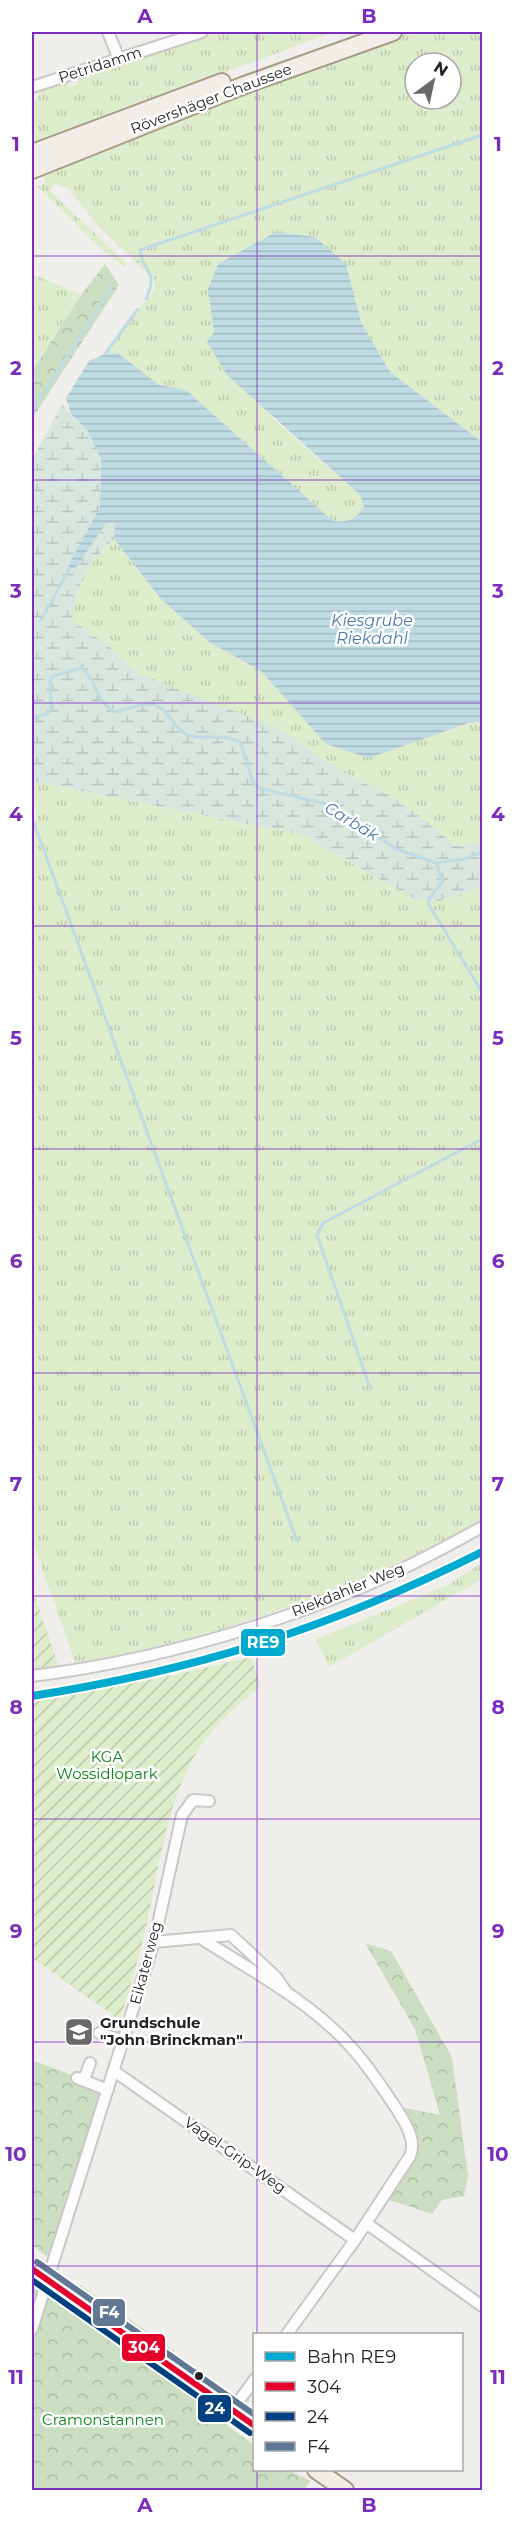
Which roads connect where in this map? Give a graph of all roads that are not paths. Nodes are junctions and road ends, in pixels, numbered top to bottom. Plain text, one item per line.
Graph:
1 (108, 32) edge
2 (202, 32) edge
3 (358, 32) edge
4 (393, 32) edge
5 (119, 59) junction
6 (32, 87) edge
7 (32, 153) edge
8 (32, 170) edge
9 (483, 1527) edge
10 (32, 1676) edge
11 (209, 1801) dead end
12 (202, 1939) junction
13 (154, 1942) junction
14 (289, 1995) junction
15 (99, 2033) dead end
16 (124, 2041) junction
17 (90, 2062) dead end
18 (114, 2071) junction
19 (108, 2090) junction
20 (366, 2223) junction
21 (355, 2240) junction
22 (32, 2269) edge
23 (46, 2279) junction
24 (483, 2306) edge
25 (32, 2329) edge
26 (288, 2333) edge
27 (253, 2382) edge
28 (232, 2410) junction
29 (253, 2425) edge
30 (319, 2471) edge
31 (345, 2490) edge

1 - 5 street
2 - 5 street, Petridamm
3 - 7 main road, Rövershäger Chaussee
4 - 8 main road, Rövershäger Chaussee
5 - 6 street, Petridamm
9 - 10 street, Riekdahler Weg
11 - 13 street, Eikaterweg
12 - 13 street
12 - 14 street
12 - 14 street
13 - 16 street, Eikaterweg
14 - 20 street
15 - 16 street
16 - 18 street, Eikaterweg
17 - 19 street
18 - 19 street, Eikaterweg
18 - 21 street, Vagel-Grip-Weg
19 - 23 street, Eikaterweg
20 - 21 street
20 - 24 street
21 - 26 street
22 - 23 main road
23 - 25 street, Eikaterweg
23 - 28 main road
27 - 28 street
28 - 29 main road
30 - 31 main road

